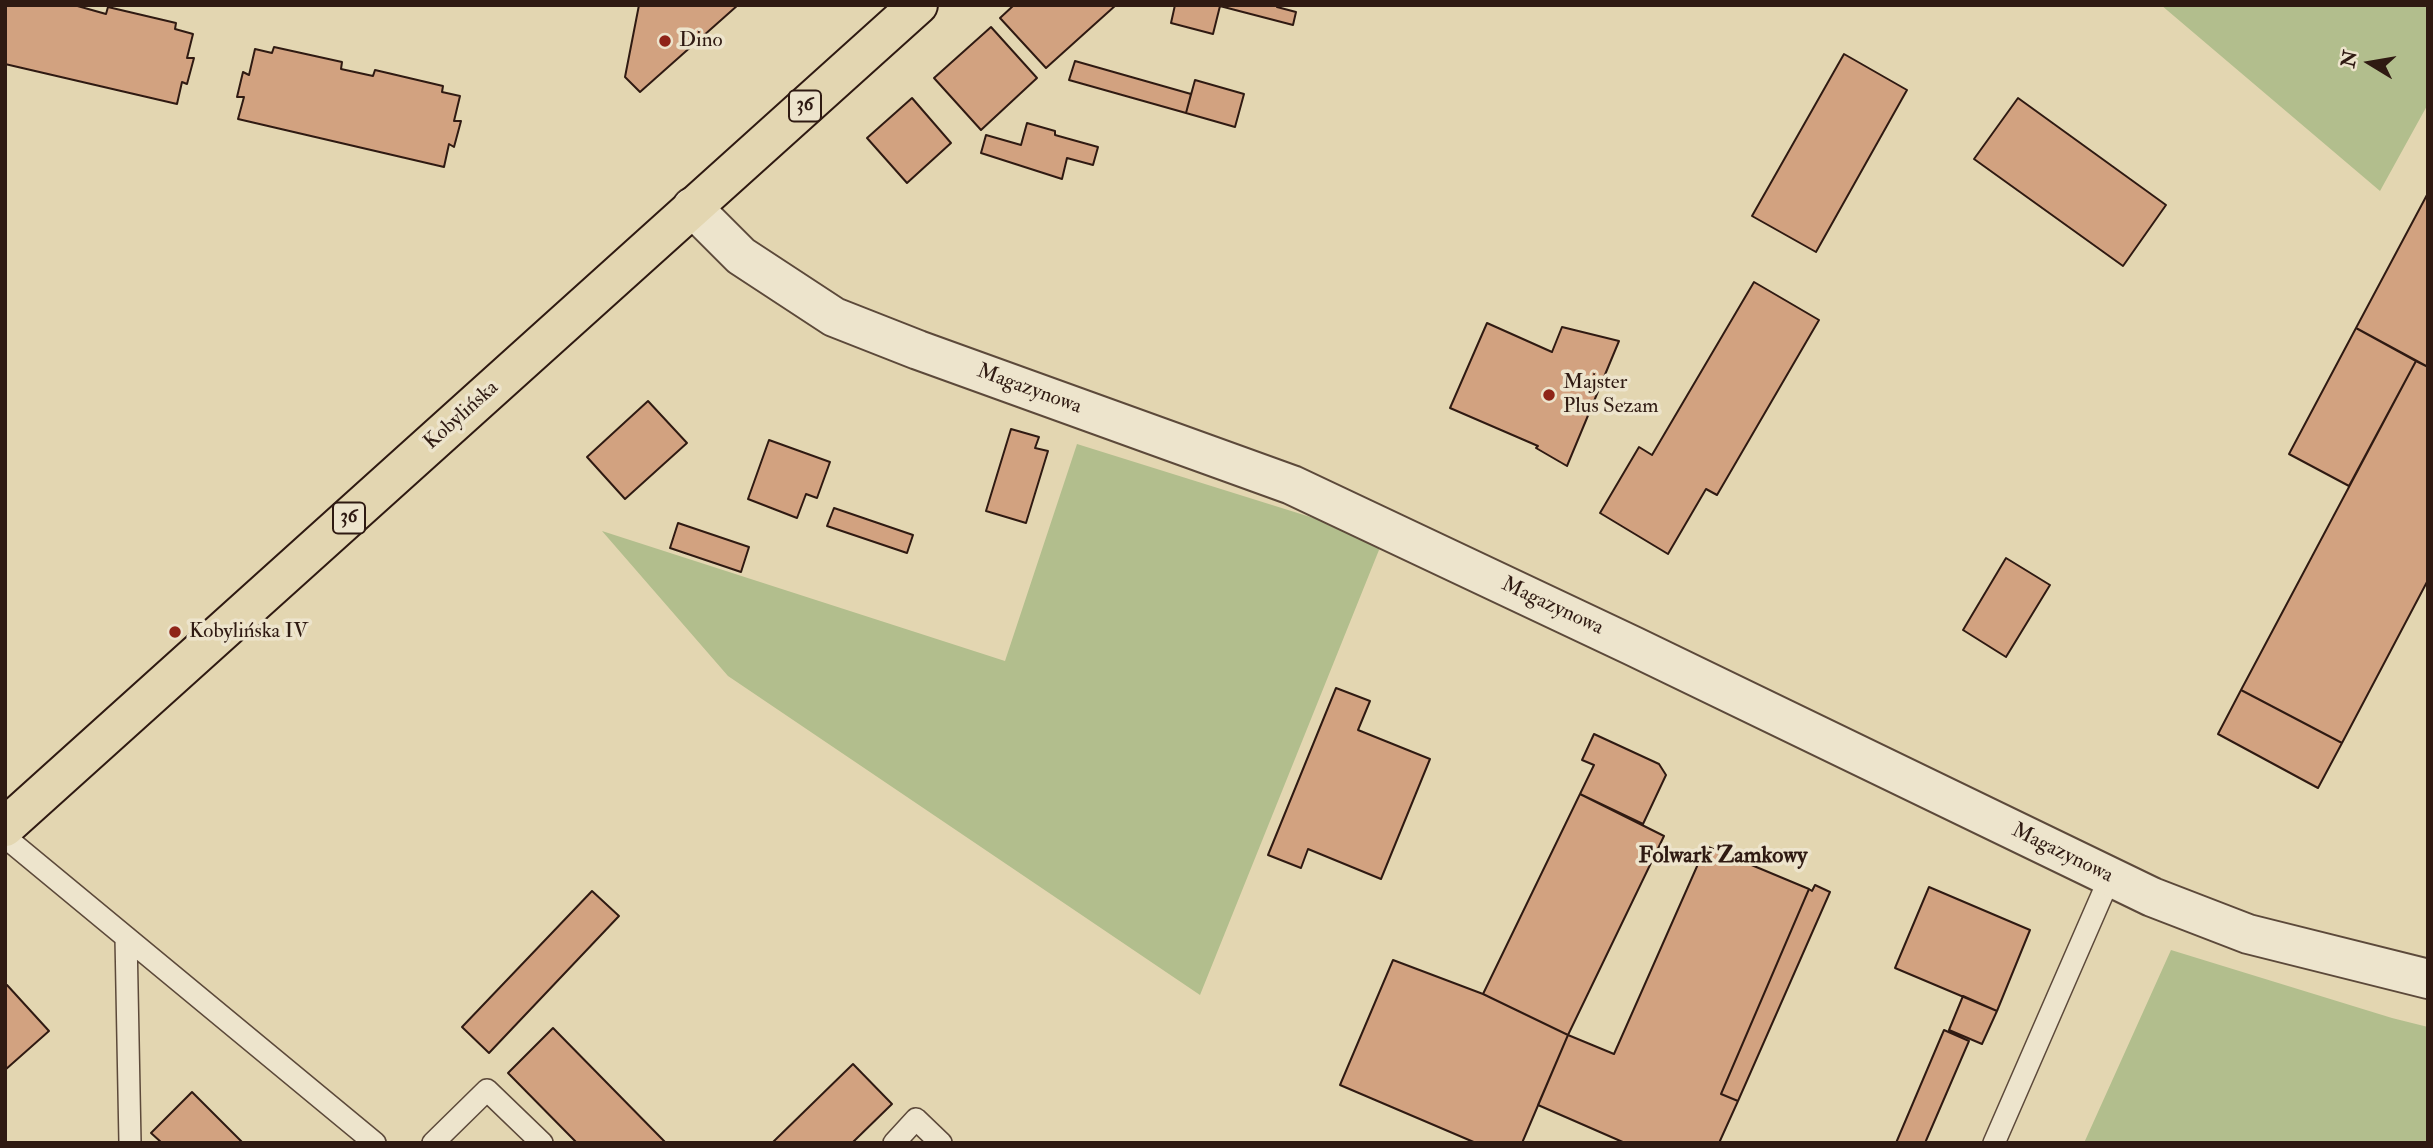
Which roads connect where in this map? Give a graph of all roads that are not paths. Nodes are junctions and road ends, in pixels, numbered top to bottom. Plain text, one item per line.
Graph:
1 (918, 5) edge
2 (692, 207) junction
3 (5, 827) edge
4 (5, 838) edge
5 (2110, 877) junction
6 (126, 937) junction
7 (2428, 979) edge
8 (130, 1143) edge
9 (375, 1143) edge
10 (433, 1143) edge
11 (542, 1143) edge
12 (894, 1143) edge
13 (941, 1143) edge
14 (1994, 1143) edge

1 - 2 main road, Kobylińska / 36
2 - 3 main road, Kobylińska / 36
2 - 5 street, Magazynowa
4 - 6 lane
5 - 7 street, Magazynowa
5 - 14 lane
6 - 8 lane
6 - 9 lane
10 - 11 lane
12 - 13 lane

